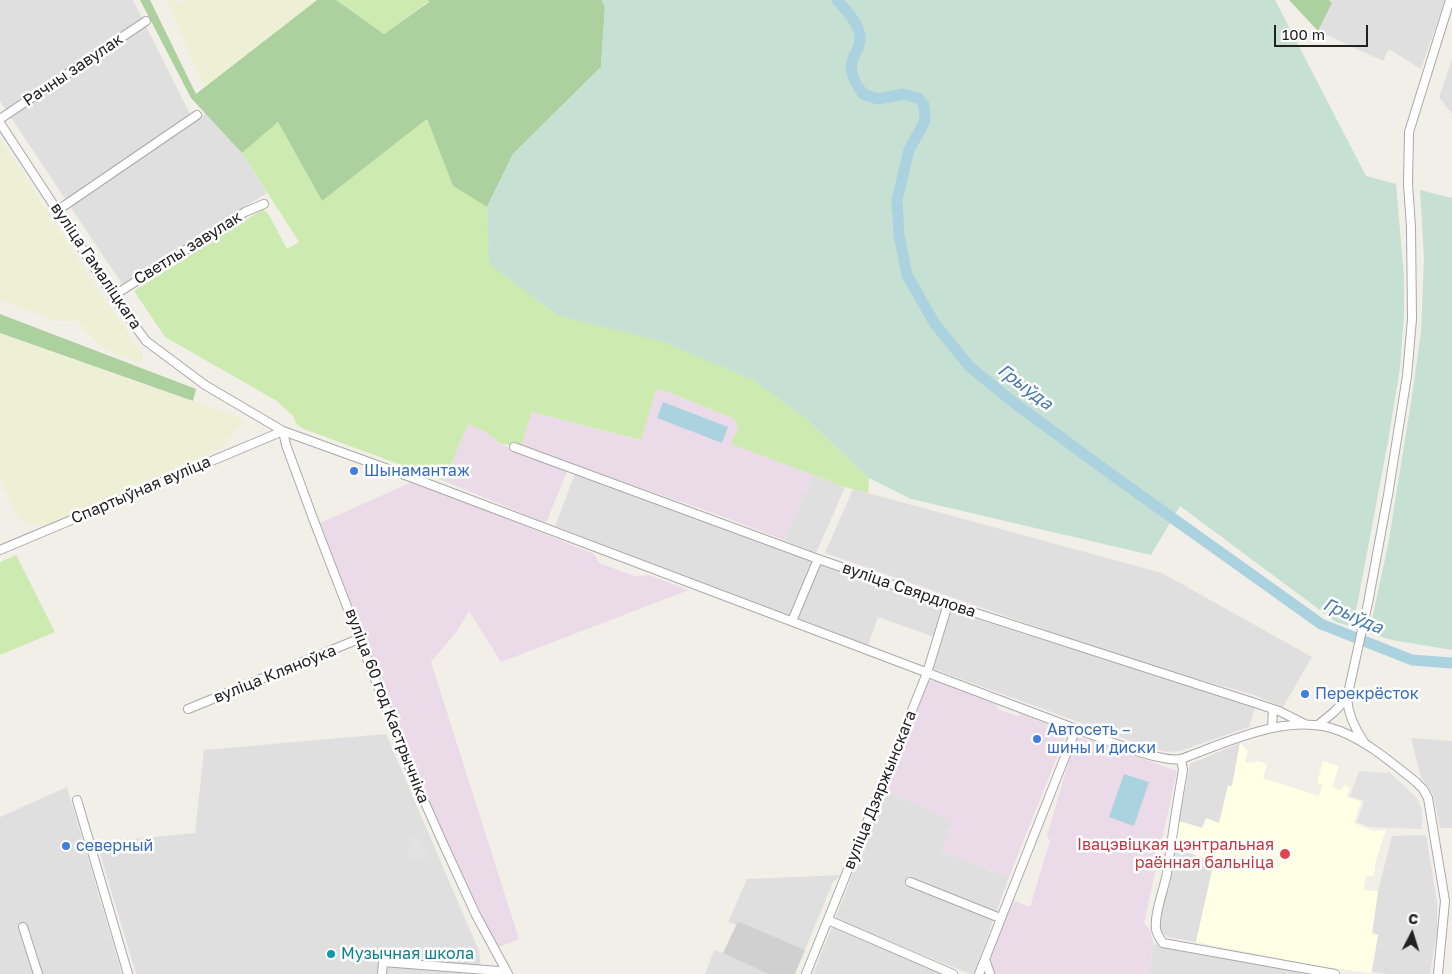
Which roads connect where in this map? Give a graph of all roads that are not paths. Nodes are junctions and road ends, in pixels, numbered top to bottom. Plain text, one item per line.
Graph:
1 (1450, 0) edge
2 (146, 21) dead end
3 (197, 115) dead end
4 (0, 121) edge
5 (264, 204) dead end
6 (58, 210) junction
7 (113, 296) junction
8 (283, 431) junction
9 (514, 447) dead end
10 (572, 538) joint
11 (0, 550) edge
12 (818, 559) junction
13 (948, 604) junction
14 (792, 621) junction
15 (361, 638) junction
16 (927, 673) junction
17 (1347, 698) junction
18 (188, 709) dead end
19 (1273, 709) junction
20 (1306, 724) junction
21 (1318, 725) junction
22 (1272, 728) junction
23 (1076, 729) junction
24 (1366, 744) junction
25 (1181, 759) junction
26 (77, 800) dead end
27 (910, 882) dead end
28 (1449, 901) edge
29 (1000, 918) junction
30 (828, 920) junction
31 (24, 928) dead end
32 (985, 959) junction
33 (506, 971) edge
34 (38, 974) edge
35 (128, 974) edge
36 (382, 974) edge
37 (806, 974) edge
38 (953, 974) edge
39 (979, 974) edge
40 (990, 974) edge
41 (1336, 974) edge
42 (1438, 974) edge

1 - 17 street
2 - 4 street, Рачны завулак
3 - 6 street
4 - 6 street, вуліца Гамаліцкага
5 - 7 street, Светлы завулак
6 - 7 street, вуліца Гамаліцкага
7 - 8 street, вуліца Гамаліцкага
8 - 10 street, вуліца Гамаліцкага
8 - 11 street, Спартыўная вуліца
8 - 15 street, вуліца 60 год Кастрычніка
9 - 12 street, вуліца Свярдлова
10 - 14 street, вуліца Свярдлова
12 - 13 street, вуліца Свярдлова
12 - 14 street
13 - 16 street, вуліца Дзяржынскага
13 - 19 street, вуліца Свярдлова
14 - 16 street, вуліца Свярдлова
15 - 18 street, вуліца Кляноўка
15 - 33 street, вуліца 60 год Кастрычніка
16 - 23 street, вуліца Свярдлова
16 - 30 street, вуліца Дзяржынскага
17 - 21 street
17 - 24 street
19 - 20 street, вуліца Свярдлова
19 - 22 street
20 - 21 street, вуліца Свярдлова
20 - 22 street, вуліца Свярдлова
21 - 24 street, вуліца Свярдлова
22 - 25 street, вуліца Свярдлова
23 - 25 street, вуліца Свярдлова
23 - 29 street
24 - 28 street
25 - 41 street
26 - 35 street
27 - 29 street
28 - 42 street
29 - 32 street
30 - 37 street, вуліца Дзяржынскага
30 - 38 street
31 - 34 street
32 - 39 street
32 - 40 street
33 - 36 street

